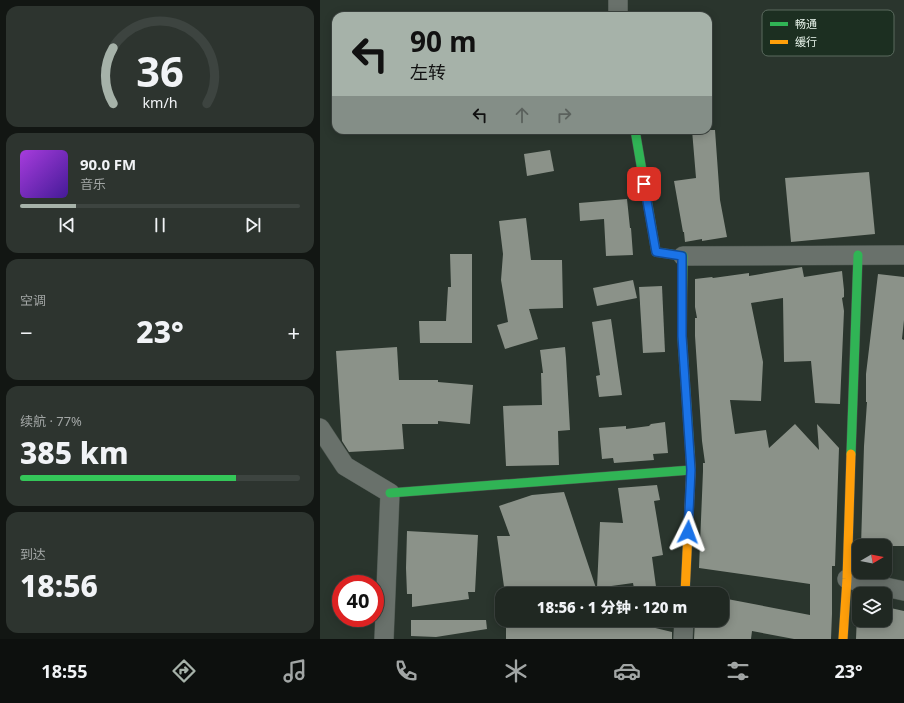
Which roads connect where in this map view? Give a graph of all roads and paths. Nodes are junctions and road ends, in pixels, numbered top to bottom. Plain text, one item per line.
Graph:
1 (618, 0) edge
2 (618, 12) edge
3 (635, 134) edge
4 (858, 255) junction
5 (682, 256) junction
6 (904, 256) edge
7 (320, 428) edge
8 (691, 470) junction
9 (390, 494) junction
10 (847, 579) junction
11 (685, 587) edge
12 (904, 591) edge
13 (684, 627) edge
14 (384, 639) edge
15 (683, 639) edge
16 (843, 639) edge

1 - 2 street
3 - 5 street
4 - 5 street
4 - 6 street
4 - 10 street
5 - 8 street
7 - 9 street
8 - 9 street
8 - 11 street
9 - 14 street
10 - 12 street
10 - 16 street
13 - 15 street

